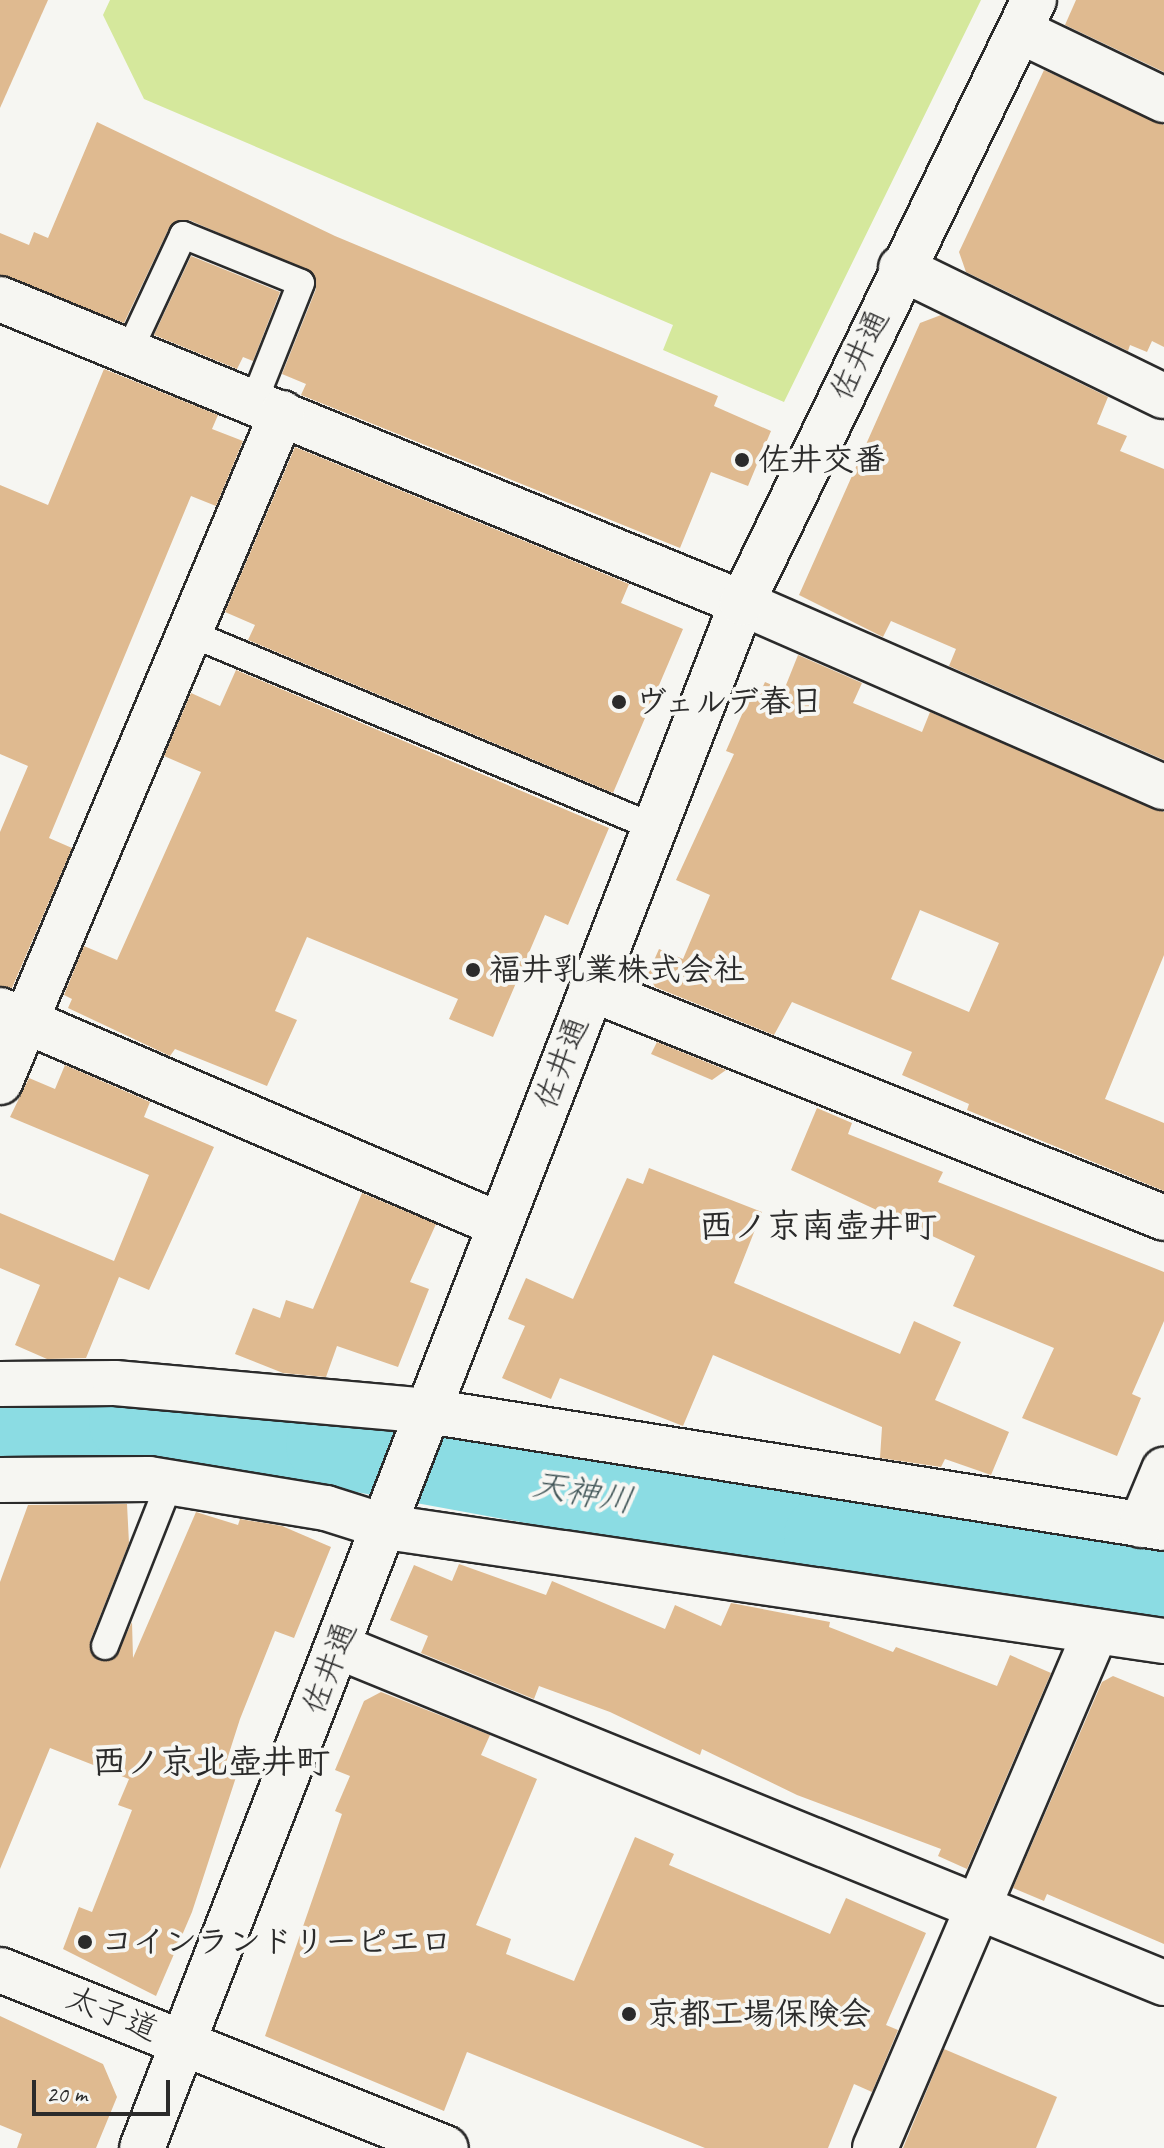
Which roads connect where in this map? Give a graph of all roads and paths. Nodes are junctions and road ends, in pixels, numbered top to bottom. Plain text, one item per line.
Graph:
1 (1027, 16) edge
2 (1164, 100) edge
3 (901, 268) junction
4 (0, 299) edge
5 (129, 351) junction
6 (1164, 396) edge
7 (268, 407) junction
8 (742, 603) junction
9 (192, 634) junction
10 (1164, 787) edge
11 (653, 827) junction
12 (591, 989) junction
13 (13, 1016) edge
14 (0, 1082) edge
15 (1164, 1218) edge
16 (500, 1225) junction
17 (0, 1384) edge
18 (423, 1425) junction
19 (1164, 1470) edge
20 (0, 1480) edge
21 (170, 1482) junction
22 (390, 1514) junction
23 (1152, 1527) edge
24 (1096, 1631) junction
25 (1164, 1641) edge
26 (105, 1646) dead end
27 (339, 1647) junction
28 (978, 1906) junction
29 (0, 1970) edge
30 (1164, 1983) edge
31 (183, 2043) junction
32 (142, 2148) edge
33 (446, 2148) edge
34 (875, 2148) edge

1 - 2 street
1 - 3 street, 佐井通
3 - 6 street
3 - 8 street, 佐井通
4 - 5 street
5 - 7 street
5 - 7 lane
7 - 8 street
7 - 9 street
8 - 10 street
8 - 11 street, 佐井通
9 - 11 lane
9 - 13 street
11 - 12 street, 佐井通
12 - 15 street
12 - 16 street, 佐井通
13 - 14 street
13 - 16 street
16 - 18 street, 佐井通
17 - 18 street
18 - 22 street, 佐井通
18 - 23 street
19 - 23 street
20 - 21 street
21 - 22 street
21 - 26 lane
22 - 24 street
22 - 27 street, 佐井通
24 - 25 street
24 - 28 street
27 - 28 street
27 - 31 street, 佐井通
28 - 30 street
28 - 34 street
29 - 31 street, 太子道
31 - 32 street, 佐井通
31 - 33 street, 太子道

